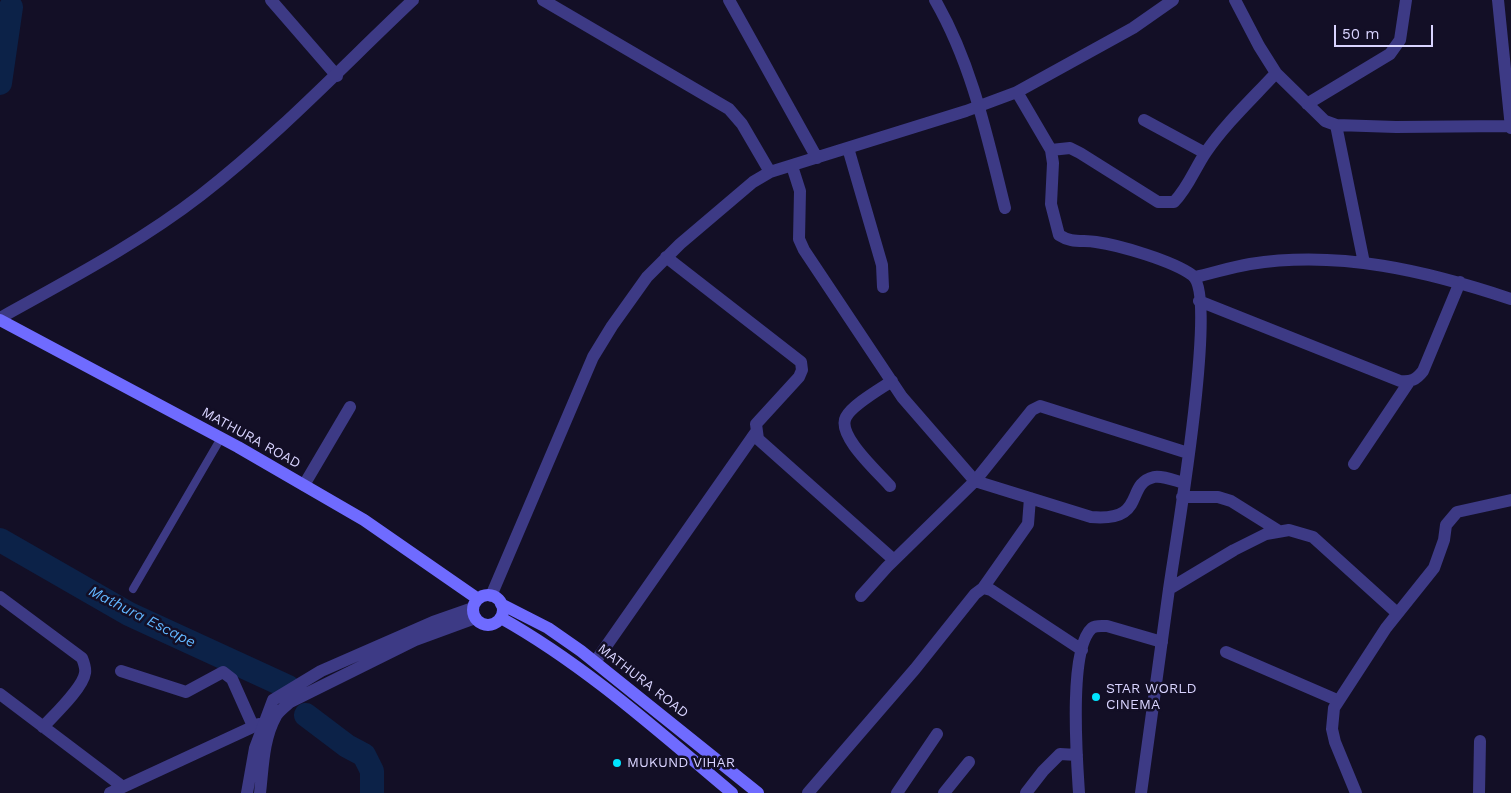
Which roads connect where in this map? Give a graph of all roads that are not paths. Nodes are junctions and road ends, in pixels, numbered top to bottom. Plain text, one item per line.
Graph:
1 (271, 0) edge
2 (413, 0) edge
3 (543, 0) edge
4 (729, 0) edge
5 (934, 0) edge
6 (1173, 0) edge
7 (1236, 0) edge
8 (1406, 0) edge
9 (1498, 0) edge
10 (1276, 73) junction
11 (337, 76) junction
12 (1017, 92) junction
13 (1307, 104) junction
14 (980, 106) junction
15 (1144, 120) dead end
16 (1336, 125) junction
17 (1510, 127) edge
18 (848, 148) junction
19 (1051, 150) junction
20 (1205, 153) junction
21 (817, 158) junction
22 (792, 166) junction
23 (770, 172) junction
24 (1005, 208) dead end
25 (666, 257) junction
26 (1364, 263) junction
27 (1195, 277) junction
28 (1460, 282) junction
29 (883, 287) dead end
30 (1511, 299) edge
31 (1199, 301) junction
32 (0, 319) edge
33 (892, 381) junction
34 (1409, 382) junction
35 (350, 406) dead end
36 (756, 432) junction
37 (221, 438) junction
38 (1188, 454) junction
39 (1354, 464) dead end
40 (974, 481) junction
41 (1184, 483) junction
42 (304, 485) junction
43 (890, 486) dead end
44 (1182, 497) junction
45 (1030, 498) junction
46 (1511, 500) edge
47 (1279, 531) junction
48 (894, 560) junction
49 (983, 588) junction
50 (1169, 589) junction
51 (133, 590) dead end
52 (861, 596) dead end
53 (0, 597) edge
54 (496, 600) junction
55 (475, 608) junction
56 (1397, 613) junction
57 (500, 618) junction
58 (1162, 642) junction
59 (1082, 650) junction
60 (1226, 652) dead end
61 (595, 662) junction
62 (121, 671) dead end
63 (0, 694) edge
64 (1337, 700) junction
65 (670, 722) junction
66 (258, 724) junction
67 (43, 727) junction
68 (661, 734) junction
69 (937, 734) dead end
70 (1480, 741) dead end
71 (1077, 755) junction
72 (969, 762) dead end
73 (123, 787) junction
74 (110, 793) edge
75 (247, 793) edge
76 (260, 793) edge
77 (732, 793) edge
78 (758, 793) edge
79 (808, 793) edge
80 (897, 793) edge
81 (944, 793) edge
82 (1026, 793) edge
83 (1079, 793) edge
84 (1141, 793) edge
85 (1356, 793) edge
86 (1479, 793) edge

1 - 11 street
2 - 11 street
3 - 23 street
4 - 21 street
5 - 14 street
6 - 12 street
7 - 10 street
8 - 13 street
9 - 17 street
10 - 13 street
10 - 20 street
11 - 32 street
12 - 14 street
12 - 19 street
13 - 16 street
14 - 18 street
14 - 24 street
15 - 20 street
16 - 17 street
16 - 26 street
18 - 21 street
18 - 29 street
19 - 20 street
19 - 27 street
21 - 22 street
22 - 23 street
22 - 33 street
23 - 25 street
25 - 36 street
25 - 54 street
26 - 27 street
26 - 28 street
27 - 31 street
28 - 30 street
28 - 34 street
31 - 34 street
31 - 38 street
32 - 37 main road, MATHURA ROAD
33 - 40 street
33 - 43 street
34 - 39 street
35 - 42 street
36 - 48 street
36 - 61 street
37 - 42 main road, MATHURA ROAD
37 - 51 lane
38 - 40 street
38 - 41 street
40 - 45 street
40 - 48 street
41 - 44 street
41 - 45 street
42 - 55 main road, MATHURA ROAD
44 - 47 street
44 - 50 street
45 - 49 street
46 - 56 street
47 - 50 street
47 - 56 street
48 - 52 street
49 - 59 street
49 - 79 street
50 - 58 street
53 - 67 street
54 - 55 main road
54 - 57 main road
54 - 61 main road, MATHURA ROAD
55 - 57 main road
55 - 66 street
55 - 76 street
56 - 64 street
57 - 68 main road
58 - 59 street
58 - 84 street
59 - 71 street
60 - 64 street
61 - 65 main road, MATHURA ROAD
62 - 66 street
63 - 67 street
64 - 85 street
65 - 68 main road
65 - 78 main road, MATHURA ROAD
66 - 73 street
66 - 75 street
67 - 73 street
68 - 77 main road
69 - 80 street
70 - 86 street
71 - 82 street
71 - 83 street
72 - 81 street
73 - 74 street

